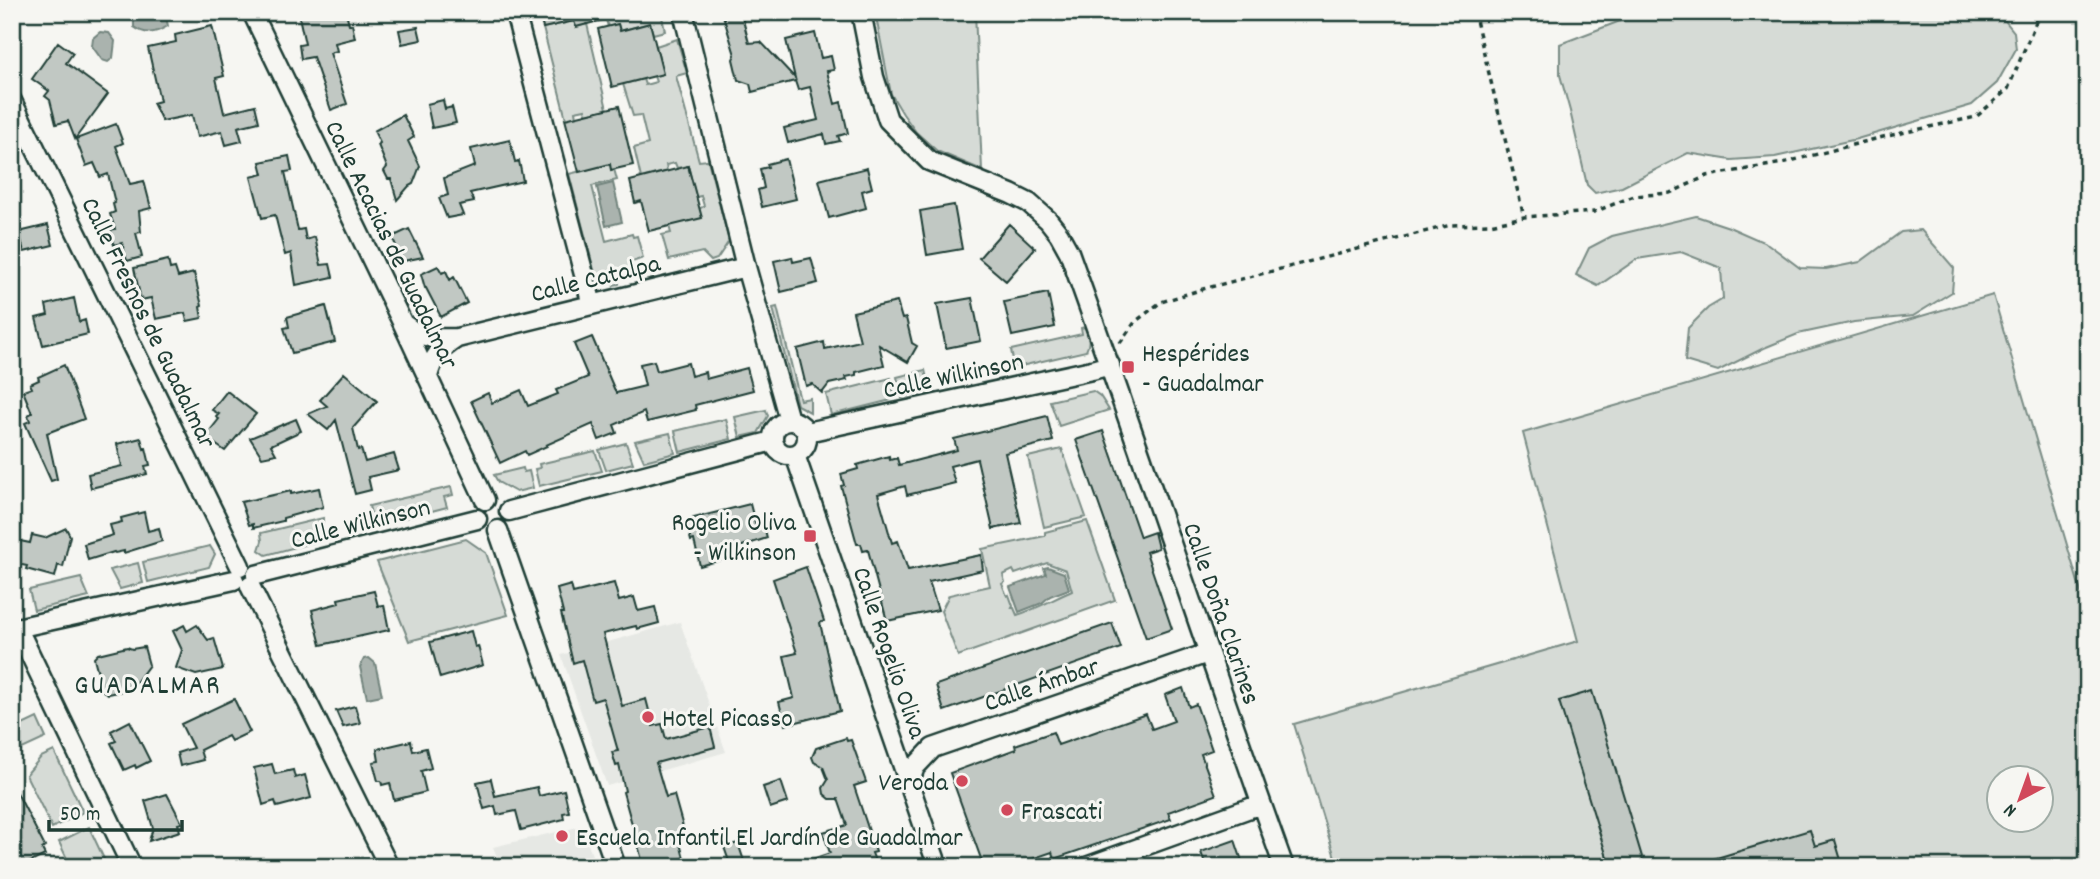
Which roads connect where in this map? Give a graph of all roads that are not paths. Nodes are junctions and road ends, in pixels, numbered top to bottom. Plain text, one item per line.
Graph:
1 (252, 12) edge
2 (515, 12) edge
3 (683, 12) edge
4 (862, 12) edge
5 (12, 102) edge
6 (746, 267) junction
7 (592, 305) junction
8 (403, 324) junction
9 (457, 338) junction
10 (1112, 371) junction
11 (428, 376) junction
12 (789, 420) junction
13 (807, 432) junction
14 (773, 441) junction
15 (795, 455) junction
16 (485, 500) junction
17 (509, 511) junction
18 (478, 519) junction
19 (498, 530) junction
20 (245, 577) junction
21 (15, 628) edge
22 (1208, 653) junction
23 (909, 783) junction
24 (1261, 804) junction
25 (132, 867) edge
26 (389, 867) edge
27 (616, 867) edge
28 (938, 867) edge
29 (1086, 867) edge
30 (1283, 867) edge

1 - 8 street, Calle Acacias de Guadalmar
2 - 7 street
3 - 6 street
4 - 10 street, Calle Doña Clarines
5 - 20 street, Calle Fresnos de Guadalmar
6 - 7 street, Calle Catalpa
6 - 12 street
7 - 9 street, Calle Catalpa
8 - 9 street, Calle Catalpa
8 - 11 street, Calle Acacias de Guadalmar
9 - 11 street, Calle Catalpa
10 - 13 street, Calle Wilkinson
10 - 22 street, Calle Doña Clarines
11 - 16 street, Calle Acacias de Guadalmar
12 - 13 street
12 - 14 street
13 - 15 street
14 - 15 street
14 - 17 street
15 - 23 street, Calle Rogelio Oliva
16 - 17 street
16 - 18 street
17 - 19 street
18 - 19 street
18 - 20 street, Calle Wilkinson
19 - 27 street
20 - 21 street, Calle Wilkinson
20 - 26 street, Calle Fresnos de Guadalmar
21 - 25 street
22 - 23 street, Calle Ámbar
22 - 24 street, Calle Doña Clarines
23 - 28 street, Calle Rogelio Oliva
24 - 29 street
24 - 30 street, Calle Doña Clarines

